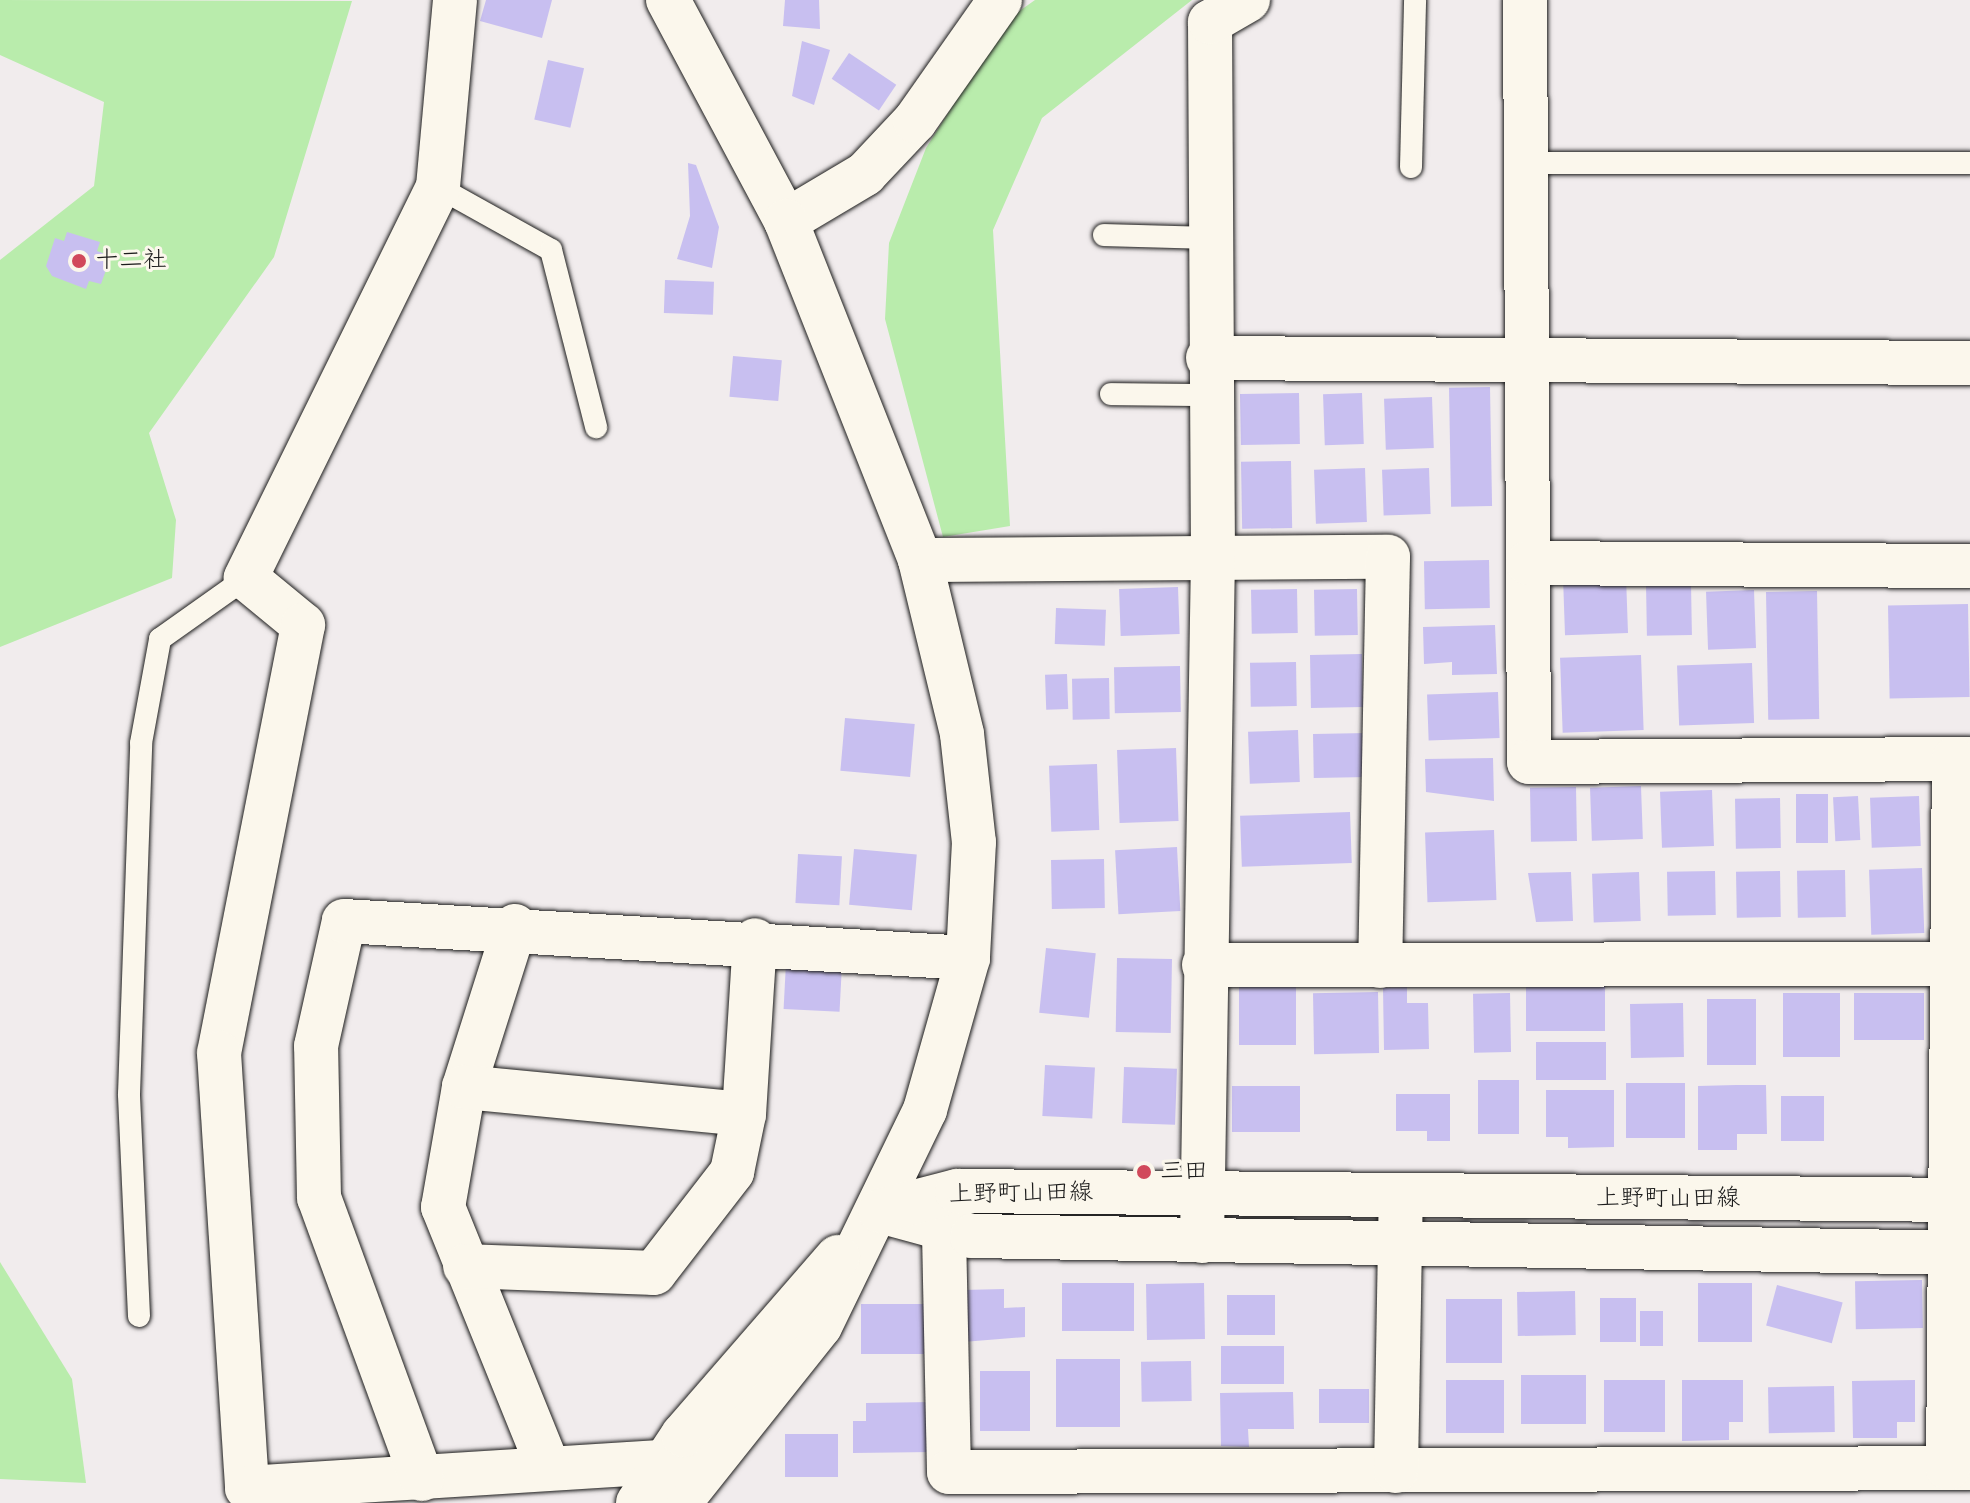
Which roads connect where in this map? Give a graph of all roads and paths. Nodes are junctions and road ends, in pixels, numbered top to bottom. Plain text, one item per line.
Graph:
1 (455, 0) edge
2 (668, 0) edge
3 (1000, 0) edge
4 (1248, 0) edge
5 (1415, 0) edge
6 (1525, 0) edge
7 (1526, 163) junction
8 (1970, 163) edge
9 (1411, 167) dead end
10 (438, 187) junction
11 (786, 221) junction
12 (1104, 235) dead end
13 (1209, 238) junction
14 (1527, 362) junction
15 (1970, 363) edge
16 (1208, 376) junction
17 (1111, 394) dead end
18 (596, 427) dead end
19 (1213, 558) junction
20 (920, 560) junction
21 (1528, 563) junction
22 (1970, 566) edge
23 (246, 578) junction
24 (1962, 759) edge
25 (515, 926) junction
26 (755, 940) junction
27 (968, 958) junction
28 (1961, 964) edge
29 (1204, 965) junction
30 (1380, 966) junction
31 (464, 1087) junction
32 (744, 1114) junction
33 (1202, 1194) junction
34 (1401, 1198) junction
35 (1673, 1199) junction
36 (1960, 1200) edge
37 (880, 1211) junction
38 (944, 1233) junction
39 (1202, 1241) junction
40 (1400, 1244) junction
41 (1674, 1249) junction
42 (1960, 1253) edge
43 (465, 1266) junction
44 (139, 1316) dead end
45 (547, 1464) junction
46 (1959, 1468) edge
47 (1396, 1471) junction
48 (422, 1479) junction
49 (679, 1482) edge
50 (638, 1503) edge

1 - 10 street
2 - 11 street
3 - 11 street
4 - 13 street
5 - 9 lane
6 - 7 street
7 - 8 lane
7 - 14 street
10 - 18 lane
10 - 23 street
11 - 20 street
12 - 13 lane
13 - 16 street
14 - 15 street
14 - 16 street
14 - 21 street
16 - 17 lane
16 - 19 street
19 - 20 street
19 - 29 street
19 - 30 street
20 - 27 street
21 - 22 street
21 - 24 street
23 - 44 lane
23 - 48 street
24 - 28 street
25 - 26 street
25 - 31 street
25 - 48 street
26 - 27 street
26 - 32 street
27 - 37 street
28 - 30 street
28 - 36 street
29 - 30 street
29 - 33 street
31 - 32 street
31 - 43 street
32 - 43 street
33 - 34 street, 上野町山田線
33 - 37 street, 上野町山田線
33 - 39 street
34 - 35 street, 上野町山田線
34 - 40 street
35 - 36 street, 上野町山田線
35 - 41 street
36 - 42 street
37 - 38 street, 上野町山田線
37 - 49 street
38 - 39 street, 上野町山田線
38 - 47 street
39 - 40 street, 上野町山田線
40 - 41 street, 上野町山田線
40 - 47 street
41 - 42 street, 上野町山田線
42 - 46 street
43 - 45 street
45 - 48 street
45 - 49 street
46 - 47 street
49 - 50 street

